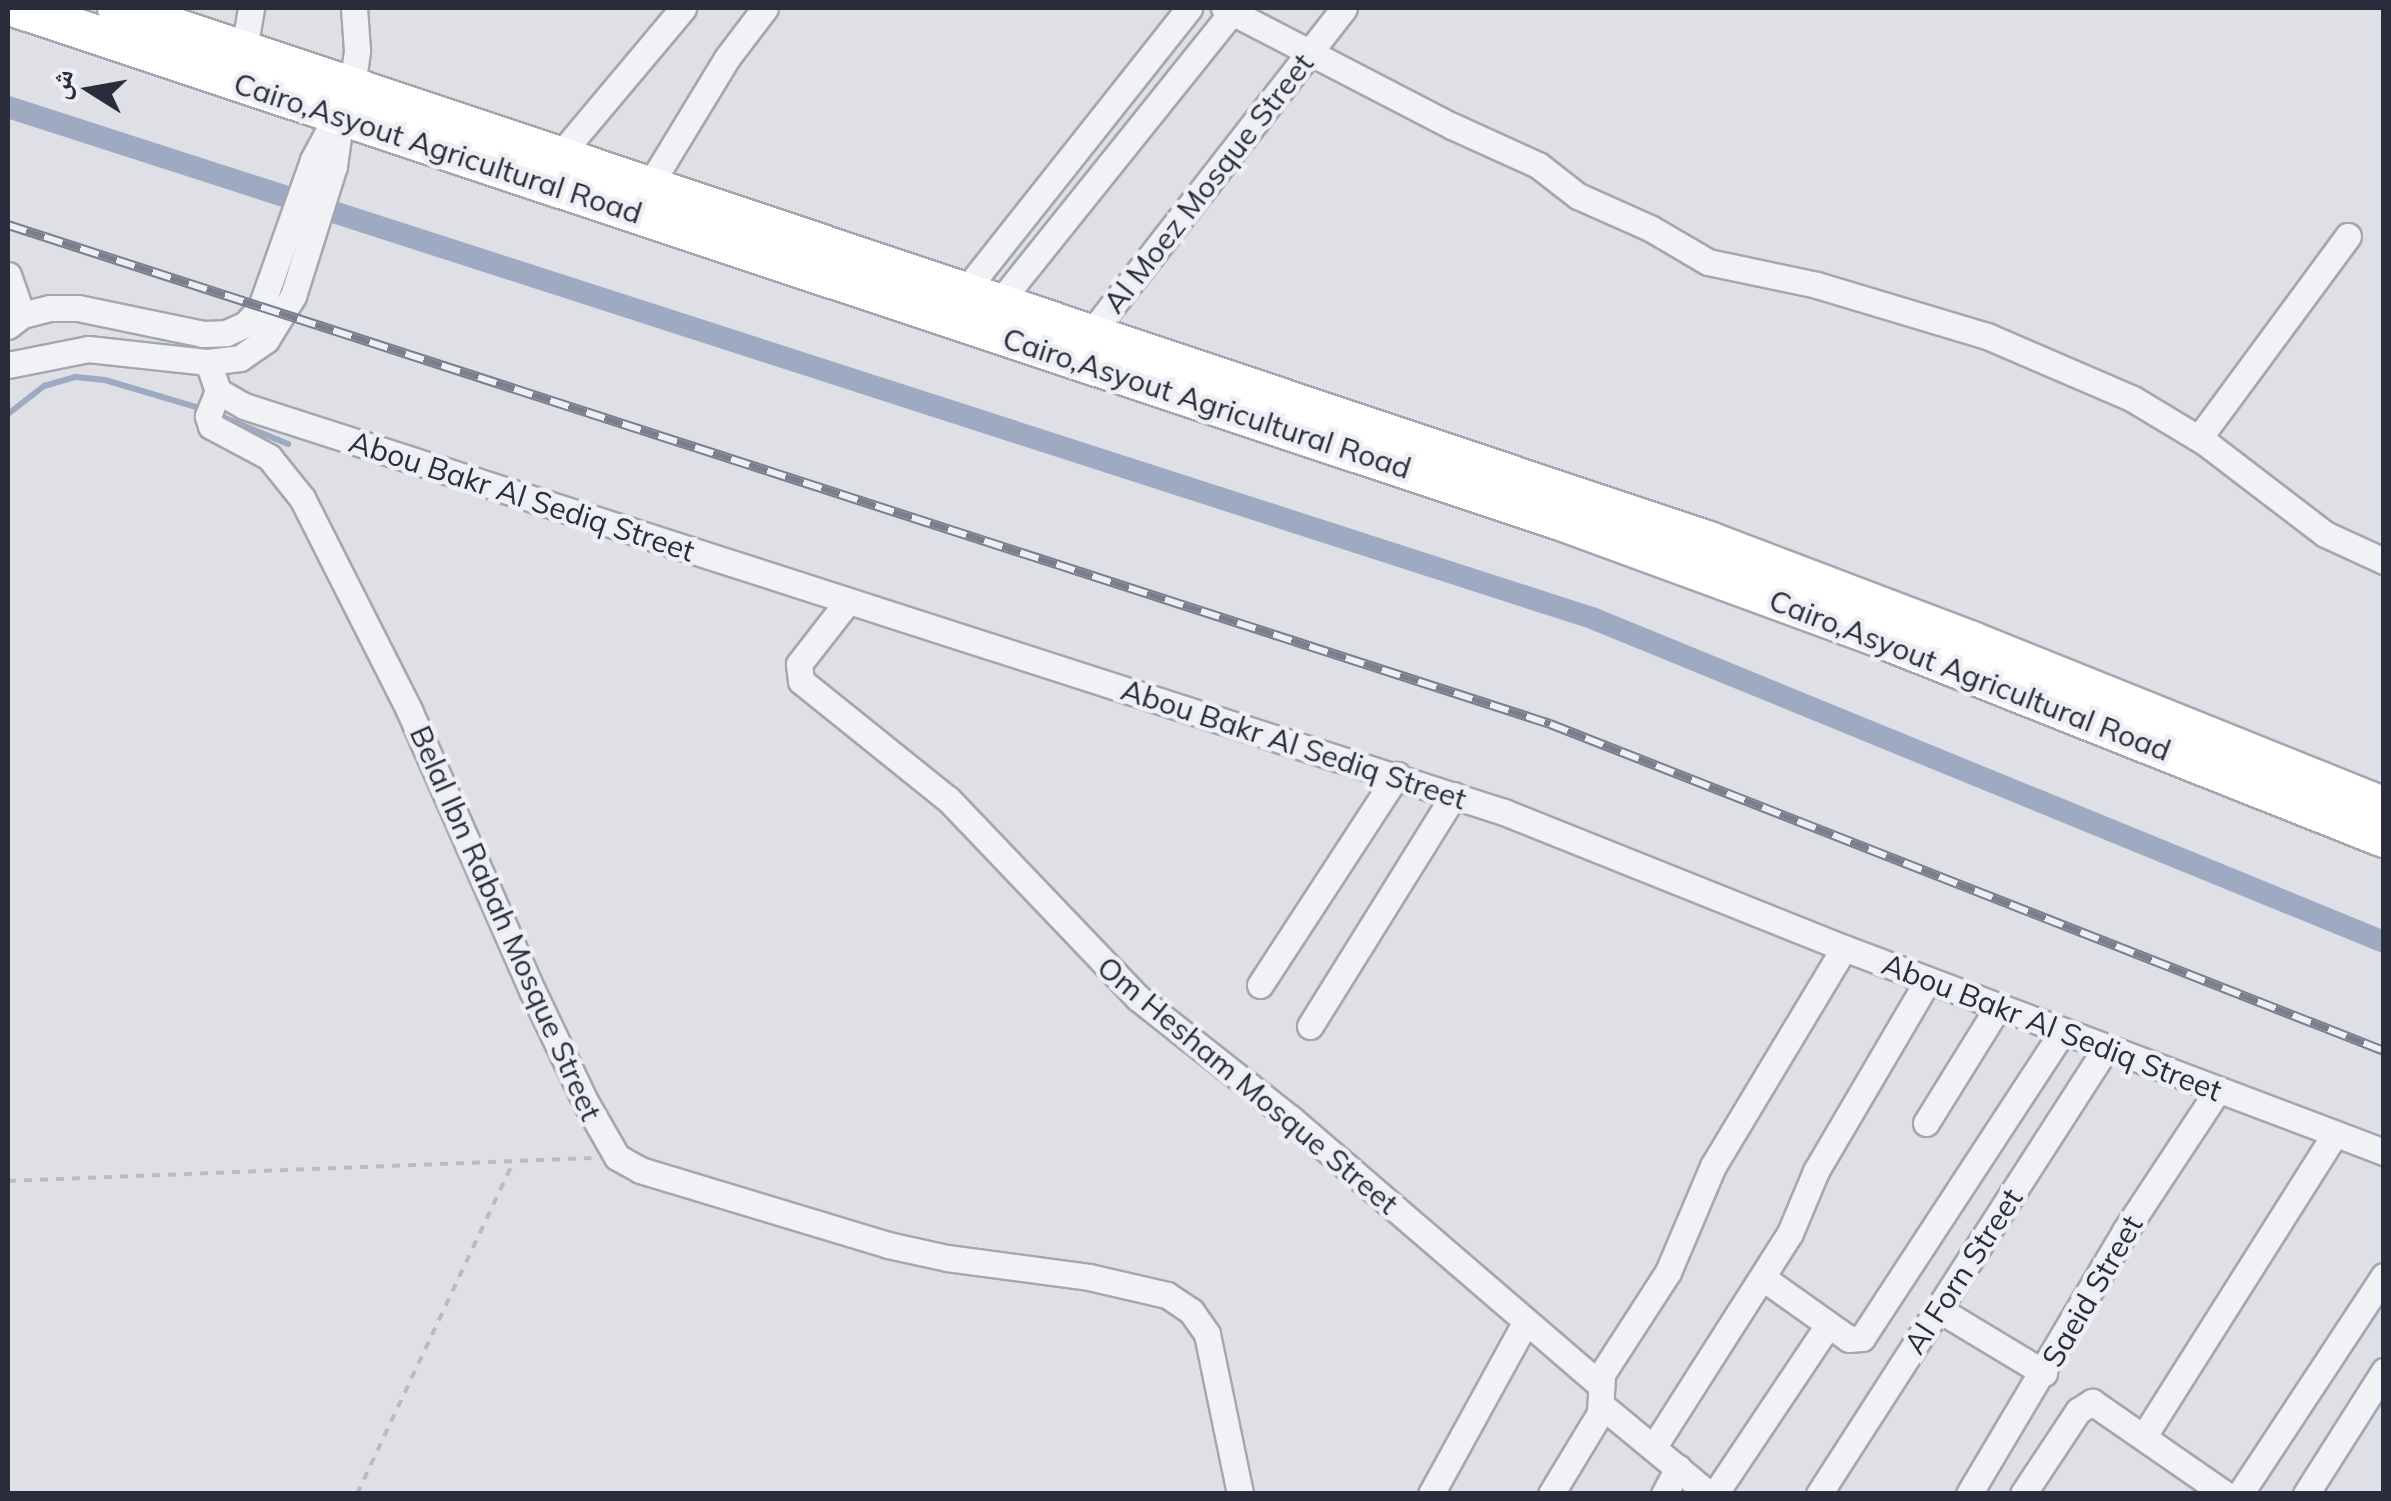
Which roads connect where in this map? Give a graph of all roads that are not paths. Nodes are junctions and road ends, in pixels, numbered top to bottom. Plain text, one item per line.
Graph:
1 (16, 8) edge
2 (252, 8) edge
3 (354, 8) edge
4 (683, 8) edge
5 (765, 8) edge
6 (1189, 8) edge
7 (1344, 8) edge
8 (1230, 9) edge
9 (136, 10) edge
10 (244, 50) junction
11 (1309, 54) junction
12 (347, 101) junction
13 (559, 156) junction
14 (651, 183) junction
15 (2348, 236) dead end
16 (8, 275) edge
17 (281, 293) junction
18 (982, 298) junction
19 (15, 320) edge
20 (1081, 346) junction
21 (208, 362) junction
22 (8, 365) edge
23 (213, 404) junction
24 (2198, 438) junction
25 (2384, 561) edge
26 (848, 601) junction
27 (1966, 655) junction
28 (1397, 776) junction
29 (1454, 795) junction
30 (2384, 807) edge
31 (2384, 838) edge
32 (1844, 948) junction
33 (1928, 980) junction
34 (1260, 985) dead end
35 (1998, 1006) junction
36 (1310, 1026) dead end
37 (2063, 1031) junction
38 (2106, 1048) junction
39 (2218, 1090) junction
40 (1926, 1122) dead end
41 (2335, 1134) junction
42 (2384, 1152) edge
43 (2384, 1276) edge
44 (1762, 1278) junction
45 (1938, 1309) junction
46 (1526, 1321) junction
47 (1828, 1325) junction
48 (2384, 1371) edge
49 (2044, 1373) junction
50 (1600, 1395) junction
51 (2144, 1436) junction
52 (1653, 1448) junction
53 (1678, 1468) junction
54 (1981, 1489) edge
55 (2216, 1491) edge
56 (1240, 1494) edge
57 (1431, 1494) edge
58 (1551, 1494) edge
59 (1664, 1494) edge
60 (1712, 1494) edge
61 (1819, 1494) edge
62 (2023, 1494) edge
63 (2240, 1494) edge
64 (2306, 1494) edge

1 - 12 highway, Cairo,Asyout Agricultural Road
2 - 10 street
3 - 12 street
4 - 13 street
5 - 14 street
6 - 18 street
7 - 11 street, Al Moez Mosque Street
8 - 11 street
8 - 18 street
9 - 10 highway, Cairo,Asyout Agricultural Road
10 - 12 highway, Cairo,Asyout Agricultural Road
11 - 20 street, Al Moez Mosque Street
11 - 24 street
12 - 13 highway, Cairo,Asyout Agricultural Road
12 - 17 street
12 - 20 highway, Cairo,Asyout Agricultural Road
13 - 14 highway, Cairo,Asyout Agricultural Road
14 - 18 highway, Cairo,Asyout Agricultural Road
15 - 24 street
16 - 19 street
17 - 19 street
17 - 21 street
18 - 20 highway, Cairo,Asyout Agricultural Road
20 - 27 highway, Cairo,Asyout Agricultural Road
21 - 22 street
21 - 23 street
23 - 26 street, Abou Bakr Al Sediq Street
23 - 56 street, Belal Ibn Rabah Mosque Street
24 - 25 street
26 - 28 street, Abou Bakr Al Sediq Street
26 - 46 street, Om Hesham Mosque Street
27 - 30 highway, Cairo,Asyout Agricultural Road
27 - 31 highway, Cairo,Asyout Agricultural Road
28 - 29 street, Abou Bakr Al Sediq Street
28 - 34 street
29 - 32 street, Abou Bakr Al Sediq Street
29 - 36 street
32 - 33 street, Abou Bakr Al Sediq Street
32 - 50 street
33 - 35 street, Abou Bakr Al Sediq Street
33 - 44 street
35 - 37 street, Abou Bakr Al Sediq Street
35 - 40 street
37 - 38 street, Abou Bakr Al Sediq Street
37 - 47 street
38 - 39 street, Abou Bakr Al Sediq Street
38 - 45 street, Al Forn Street
39 - 41 street, Abou Bakr Al Sediq Street
39 - 49 street, Saeid Street
41 - 42 street, Abou Bakr Al Sediq Street
41 - 51 street
43 - 63 street
44 - 47 street
44 - 52 street
45 - 49 street
45 - 61 street, Al Forn Street
46 - 50 street, Om Hesham Mosque Street
46 - 57 street
47 - 60 street
48 - 64 street
49 - 54 street, Saeid Street
50 - 52 street, Om Hesham Mosque Street
50 - 58 street
51 - 55 street
51 - 62 street
52 - 53 street, Om Hesham Mosque Street
53 - 59 street
53 - 60 street, Om Hesham Mosque Street

